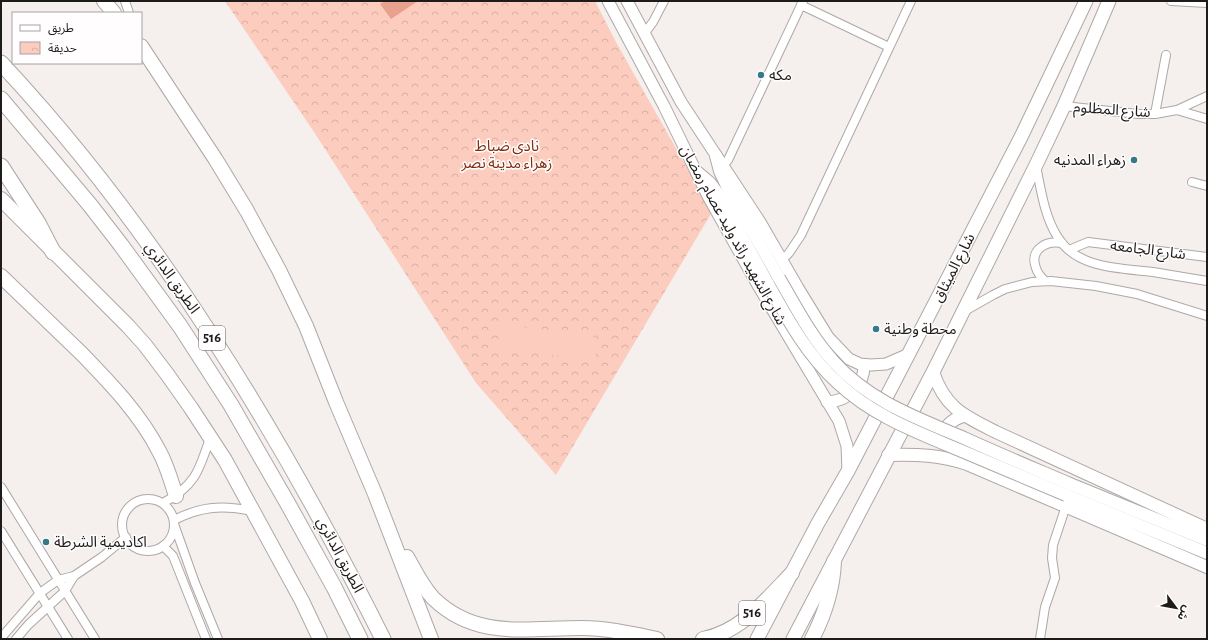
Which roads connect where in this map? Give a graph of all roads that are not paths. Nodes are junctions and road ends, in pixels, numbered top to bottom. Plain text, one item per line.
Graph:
1 (104, 1) edge
2 (125, 1) edge
3 (627, 1) edge
4 (664, 1) edge
5 (911, 1) edge
6 (1086, 1) edge
7 (1109, 1) edge
8 (1171, 1) edge
9 (614, 3) edge
10 (802, 3) edge
11 (1207, 4) edge
12 (113, 12) edge
13 (129, 12) edge
14 (644, 34) junction
15 (890, 47) junction
16 (142, 48) edge
17 (1166, 55) dead end
18 (1, 63) edge
19 (1207, 96) edge
20 (1, 99) edge
21 (1064, 106) junction
22 (1176, 110) junction
23 (1155, 114) junction
24 (1207, 119) edge
25 (716, 156) junction
26 (1036, 165) junction
27 (1, 166) edge
28 (723, 166) junction
29 (696, 172) junction
30 (1192, 182) dead end
31 (1207, 186) edge
32 (1, 199) edge
33 (1062, 243) junction
34 (1069, 250) junction
35 (53, 252) junction
36 (1207, 257) edge
37 (782, 260) junction
38 (1, 276) edge
39 (774, 281) junction
40 (1046, 281) junction
41 (1207, 281) edge
42 (962, 313) junction
43 (1207, 316) edge
44 (909, 354) junction
45 (864, 365) junction
46 (933, 372) junction
47 (827, 402) junction
48 (964, 416) junction
49 (210, 438) junction
50 (888, 455) junction
51 (945, 458) junction
52 (848, 470) junction
53 (1, 487) edge
54 (375, 494) junction
55 (176, 496) junction
56 (1066, 501) junction
57 (163, 503) junction
58 (252, 511) junction
59 (174, 522) junction
60 (1207, 528) edge
61 (1, 531) edge
62 (126, 537) junction
63 (1207, 540) edge
64 (163, 546) junction
65 (1207, 553) edge
66 (834, 561) junction
67 (1207, 567) edge
68 (792, 573) junction
69 (74, 576) junction
70 (58, 580) junction
71 (65, 591) junction
72 (40, 593) junction
73 (48, 606) junction
74 (1, 638) edge
75 (16, 639) edge
76 (68, 639) edge
77 (95, 639) edge
78 (206, 639) edge
79 (218, 639) edge
80 (320, 639) edge
81 (360, 639) edge
82 (383, 639) edge
83 (431, 639) edge
84 (657, 639) edge
85 (703, 639) edge
86 (757, 639) edge
87 (793, 639) edge
88 (812, 639) edge
89 (1040, 639) edge

1 - 12 highway
2 - 13 street
3 - 14 street, شارع الشهيد رائد وليد عصام رمضان
4 - 14 street
5 - 15 street
6 - 44 main road, شارع الميثاق
7 - 21 main road, شارع الميثاق
8 - 11 street
9 - 29 street, شارع الشهيد رائد وليد عصام رمضان
10 - 15 street
10 - 28 street
14 - 25 street, شارع الشهيد رائد وليد عصام رمضان
15 - 37 street
16 - 54 highway
17 - 23 street
18 - 82 highway, الطريق الدائري / 516
19 - 22 street
20 - 81 highway, الطريق الدائري / 516
21 - 23 street, شارع المظلوم
21 - 26 main road, شارع الميثاق
22 - 23 street, شارع المظلوم
22 - 24 street, شارع المظلوم
25 - 28 street, شارع الشهيد رائد وليد عصام رمضان
25 - 39 main road
26 - 33 street
26 - 42 main road, شارع الميثاق
27 - 35 highway
28 - 37 street, شارع الشهيد رائد وليد عصام رمضان
29 - 39 main road
29 - 47 street, شارع الشهيد رائد وليد عصام رمضان
30 - 31 street
32 - 35 highway
33 - 34 street
33 - 40 street
34 - 36 street, شارع الجامعه
34 - 41 street
35 - 49 highway
37 - 45 street, شارع الشهيد رائد وليد عصام رمضان
38 - 55 highway
39 - 56 main road, bridge
39 - 63 main road, bridge
40 - 42 street
40 - 43 street
42 - 46 main road, شارع الميثاق
44 - 45 street, شارع الشهيد رائد وليد عصام رمضان
44 - 52 main road, شارع الميثاق
45 - 47 street
46 - 48 main road
46 - 50 main road, شارع الميثاق
47 - 52 street, شارع الشهيد رائد وليد عصام رمضان
48 - 51 main road
48 - 60 main road
49 - 55 street
49 - 58 highway
50 - 51 main road
50 - 66 main road, شارع الميثاق
51 - 56 main road
52 - 68 main road, شارع الميثاق
53 - 70 street
54 - 83 highway
54 - 84 highway
55 - 57 street
56 - 65 main road
56 - 67 main road
56 - 89 street
57 - 59 street
57 - 62 street
58 - 59 street
58 - 80 highway
59 - 64 street
59 - 79 street
61 - 72 street
62 - 64 street
62 - 69 street
64 - 78 street
66 - 87 main road, شارع الميثاق
66 - 88 highway
68 - 85 highway, 516
68 - 86 main road, شارع الميثاق
69 - 70 street
69 - 71 street
70 - 71 street
70 - 72 street
71 - 73 street
71 - 77 street
72 - 73 street
72 - 74 street
73 - 75 street
73 - 76 street

